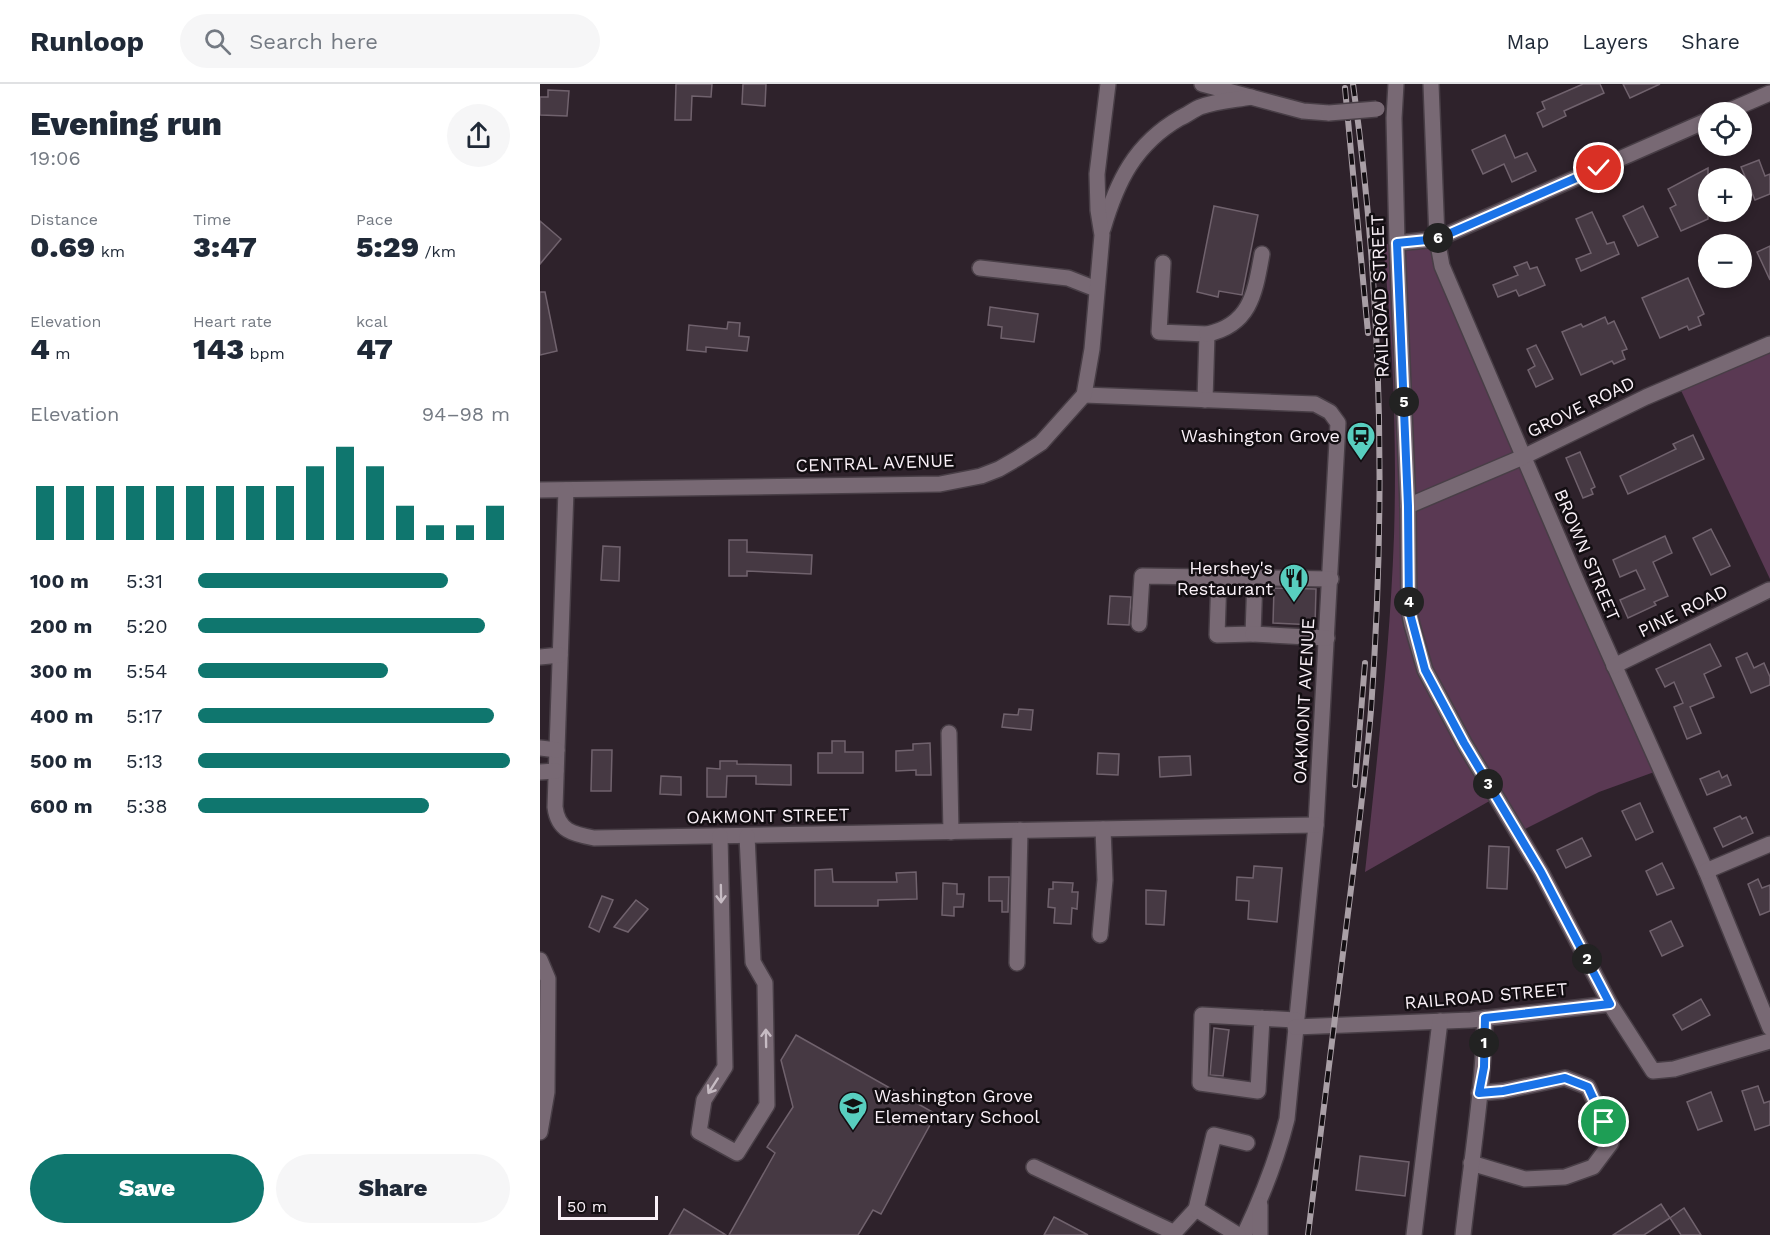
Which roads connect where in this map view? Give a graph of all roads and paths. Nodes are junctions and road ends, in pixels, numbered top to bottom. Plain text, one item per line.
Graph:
1 (1108, 84) edge
2 (1202, 84) edge
3 (1396, 84) edge
4 (1431, 84) edge
5 (1770, 93) edge
6 (1251, 97) junction
7 (1749, 102) edge
8 (1394, 107) junction
9 (1698, 124) edge
10 (1102, 235) junction
11 (1437, 239) junction
12 (1397, 243) junction
13 (1262, 254) dead end
14 (1163, 263) dead end
15 (980, 268) dead end
16 (1096, 290) junction
17 (1207, 334) junction
18 (1770, 344) edge
19 (1084, 395) junction
20 (1205, 400) junction
21 (1523, 457) junction
22 (540, 490) edge
23 (566, 490) junction
24 (1408, 506) junction
25 (1219, 577) junction
26 (1255, 577) junction
27 (1331, 579) junction
28 (1769, 590) edge
29 (1139, 624) dead end
30 (1253, 634) junction
31 (1327, 638) junction
32 (560, 655) junction
33 (540, 657) edge
34 (1614, 666) junction
35 (950, 733) dead end
36 (540, 748) edge
37 (557, 750) junction
38 (556, 771) junction
39 (540, 772) edge
40 (540, 816) edge
41 (556, 817) junction
42 (1316, 825) junction
43 (1103, 829) junction
44 (1020, 830) junction
45 (951, 832) junction
46 (720, 836) junction
47 (747, 836) junction
48 (1770, 844) edge
49 (1706, 871) junction
50 (1100, 935) dead end
51 (540, 960) edge
52 (1017, 963) dead end
53 (1610, 1004) junction
54 (1262, 1018) junction
55 (1485, 1018) junction
56 (1440, 1021) junction
57 (1296, 1024) junction
58 (1770, 1028) edge
59 (1770, 1041) edge
60 (1479, 1093) junction
61 (541, 1127) edge
62 (1246, 1143) dead end
63 (1471, 1163) junction
64 (1034, 1167) dead end
65 (1260, 1203) junction
66 (1196, 1209) junction
67 (1173, 1234) edge
68 (1238, 1235) edge
69 (1244, 1235) edge
70 (1260, 1235) edge
71 (1414, 1235) edge
72 (1462, 1235) edge

1 - 10 street
2 - 6 street
3 - 8 street, RAILROAD STREET
4 - 11 street, BROWN STREET
5 - 7 street
6 - 8 street, bridge
6 - 10 street
8 - 12 street, RAILROAD STREET
9 - 11 street
10 - 16 street
11 - 12 street
11 - 21 street, BROWN STREET
12 - 24 street, RAILROAD STREET
13 - 17 street
14 - 17 street
15 - 16 street
16 - 19 street
17 - 20 street
18 - 21 street, GROVE ROAD
19 - 20 street, OAKMONT AVENUE
19 - 23 street, CENTRAL AVENUE
20 - 27 street, OAKMONT AVENUE
21 - 24 street, GROVE ROAD
21 - 34 street, BROWN STREET
22 - 23 street, CENTRAL AVENUE
23 - 32 street
24 - 53 street, RAILROAD STREET
25 - 26 street
25 - 29 street
25 - 30 street
26 - 27 street
26 - 30 street
27 - 31 street, OAKMONT AVENUE
28 - 34 street, PINE ROAD
30 - 31 street
31 - 42 street, OAKMONT AVENUE
32 - 33 street
32 - 37 street
34 - 49 street, BROWN STREET
35 - 45 street
36 - 37 street
37 - 38 street
38 - 39 street
38 - 41 street
40 - 41 street
41 - 46 street, OAKMONT STREET
42 - 43 street, OAKMONT STREET
42 - 57 street, OAKMONT AVENUE
43 - 44 street, OAKMONT STREET
43 - 50 street
44 - 45 street, OAKMONT STREET
44 - 52 street
45 - 47 street, OAKMONT STREET
46 - 47 street, OAKMONT STREET
46 -> 47 street
48 - 49 street
49 - 58 street, BROWN STREET
51 - 61 street
53 - 55 street, RAILROAD STREET
53 - 59 street
54 - 54 street, RAILROAD STREET
54 - 57 street, RAILROAD STREET
55 - 56 street, RAILROAD STREET
55 - 60 street
56 - 57 street, RAILROAD STREET
56 - 71 street
57 - 65 street, OAKMONT AVENUE
60 - 63 street
60 - 63 street
62 - 66 street
63 - 72 street
64 - 67 street
65 - 69 street, OAKMONT AVENUE
65 - 70 street
66 - 67 street
66 - 68 street

